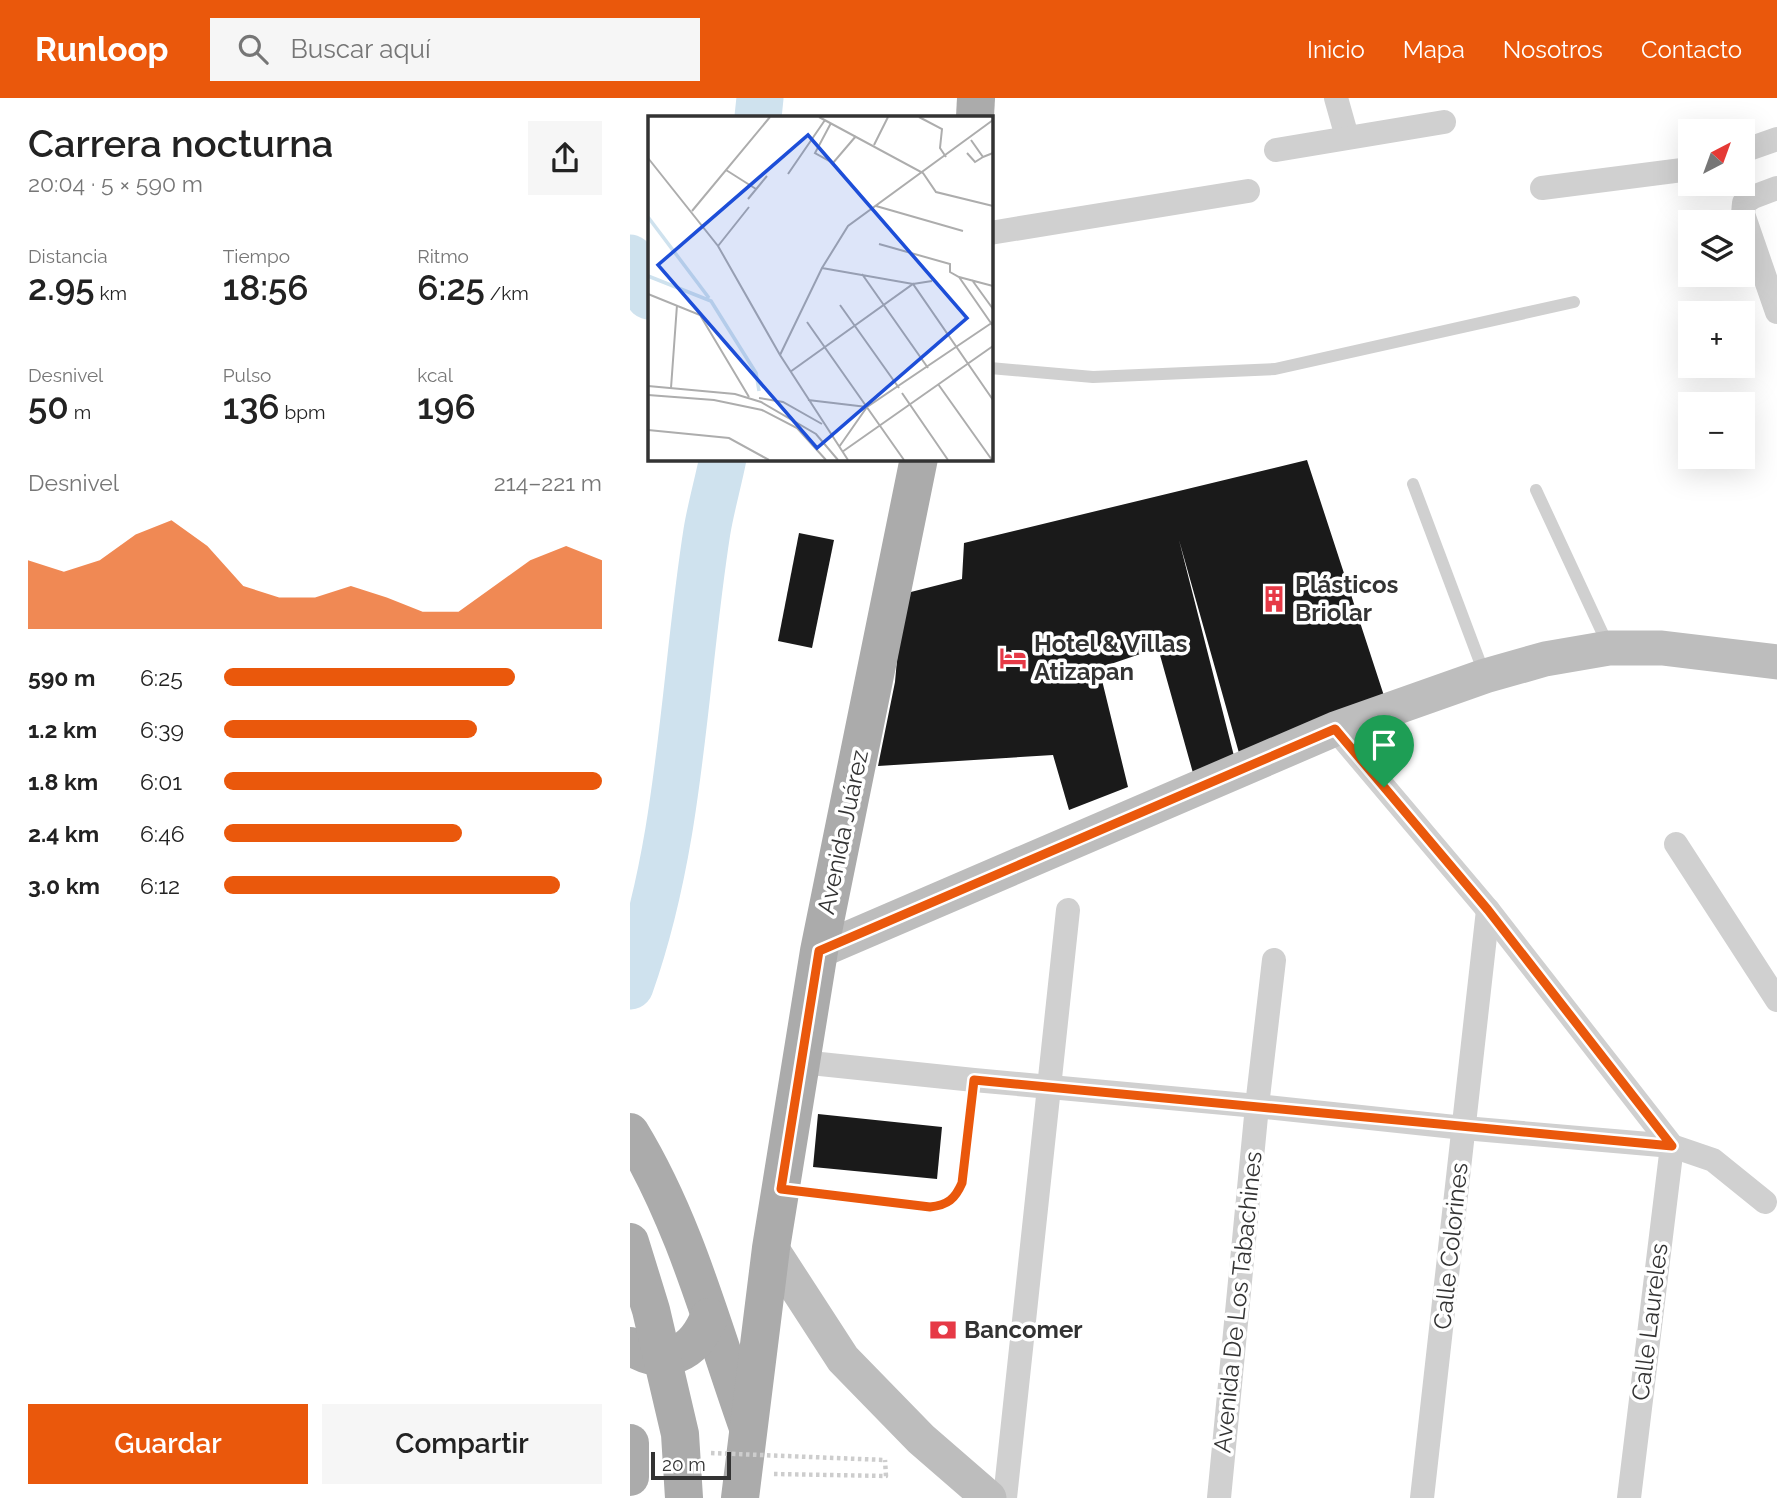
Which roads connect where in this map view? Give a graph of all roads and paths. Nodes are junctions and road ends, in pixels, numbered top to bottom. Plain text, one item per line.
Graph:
1 (976, 98) edge
2 (1336, 98) edge
3 (975, 116) edge
4 (1444, 122) dead end
5 (1348, 137) junction
6 (1777, 139) edge
7 (1755, 147) edge
8 (1276, 150) dead end
9 (1678, 171) edge
10 (1542, 188) dead end
11 (1777, 188) edge
12 (1248, 191) dead end
13 (992, 233) edge
14 (1574, 302) dead end
15 (1777, 312) edge
16 (992, 368) edge
17 (919, 460) edge
18 (1413, 484) dead end
19 (1536, 490) dead end
20 (1609, 648) junction
21 (1777, 662) edge
22 (1485, 676) junction
23 (1335, 729) junction
24 (1676, 844) dead end
25 (1068, 910) dead end
26 (1488, 910) junction
27 (819, 951) junction
28 (1275, 960) dead end
29 (1777, 1000) edge
30 (801, 1062) junction
31 (974, 1080) junction
32 (1049, 1087) junction
33 (1257, 1106) junction
34 (1464, 1128) junction
35 (630, 1132) edge
36 (1672, 1146) junction
37 (781, 1189) junction
38 (1765, 1202) dead end
39 (630, 1242) edge
40 (771, 1248) junction
41 (709, 1317) junction
42 (630, 1346) edge
43 (750, 1433) junction
44 (630, 1443) edge
45 (706, 1453) dead end
46 (630, 1478) edge
47 (741, 1486) edge
48 (684, 1498) edge
49 (989, 1498) edge
50 (1005, 1498) edge
51 (1219, 1498) edge
52 (1422, 1498) edge
53 (1629, 1498) edge

1 - 3 main road
2 - 5 street
4 - 5 street
5 - 8 street
6 - 7 street
9 - 10 street
11 - 15 street
12 - 13 street
14 - 16 lane
17 - 27 main road, Avenida Juárez
18 - 22 lane
19 - 20 lane
20 - 21 main road
20 - 22 main road
22 - 23 main road
23 - 26 street
23 - 27 main road
24 - 29 street
25 - 32 street
26 - 34 street, Calle Colorines
26 - 36 street
27 - 30 main road, Avenida Juárez
28 - 33 street, Avenida De Los Tabachines
30 - 31 street
30 - 37 main road, Avenida Juárez
31 - 32 street
31 - 37 lane
32 - 33 street
32 - 50 street
33 - 34 street
33 - 51 street, Avenida De Los Tabachines
34 - 36 street
34 - 52 street, Calle Colorines
35 - 41 main road
36 - 38 street
36 - 53 street, Calle Laureles
37 - 40 main road, Avenida Juárez
39 - 48 main road, bridge
40 - 43 main road, Avenida Juárez
40 - 49 main road
41 - 42 main road
41 - 43 main road
43 - 47 main road, Avenida Juárez
44 - 46 main road
45 - 47 path, bridge

